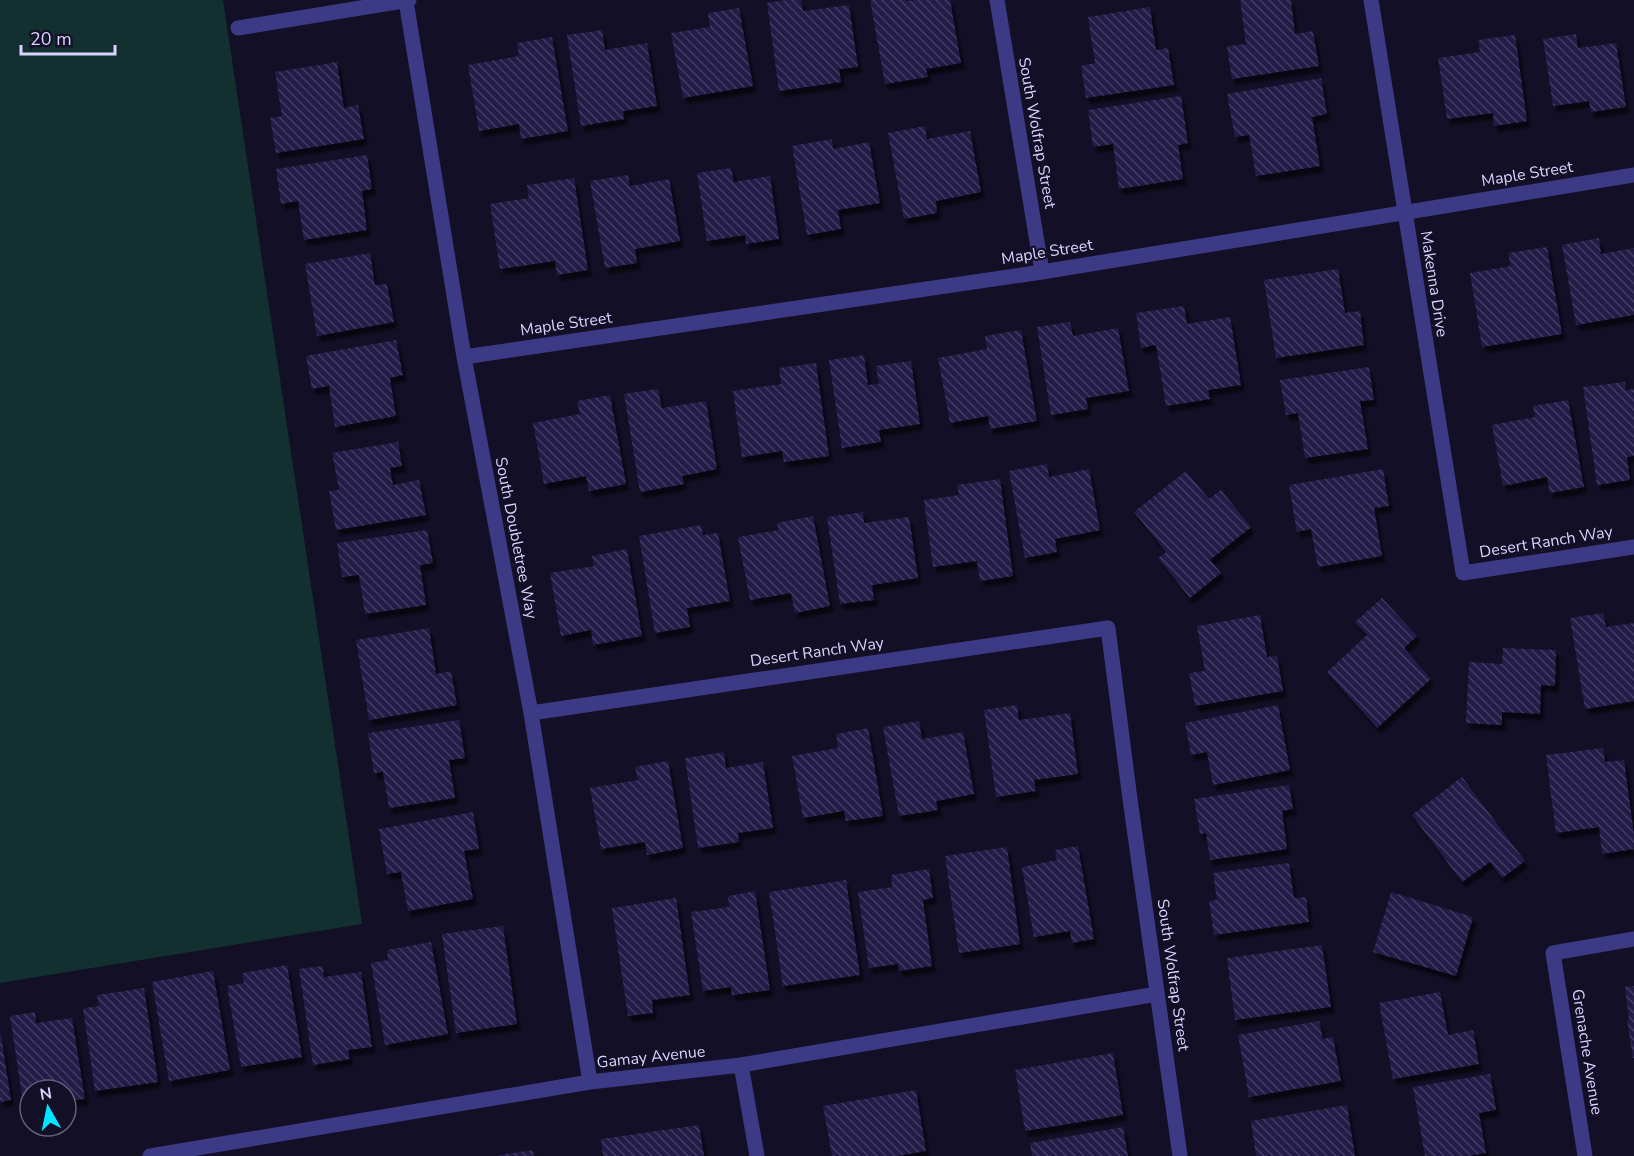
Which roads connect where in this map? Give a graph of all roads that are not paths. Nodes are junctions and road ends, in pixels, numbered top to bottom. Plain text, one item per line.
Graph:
1 (407, 0) edge
2 (997, 0) edge
3 (1371, 0) edge
4 (238, 28) dead end
5 (1634, 175) edge
6 (1404, 213) junction
7 (1042, 272) junction
8 (464, 357) junction
9 (1634, 547) edge
10 (1463, 573) joint
11 (1108, 628) joint
12 (531, 713) junction
13 (1634, 939) edge
14 (1157, 994) junction
15 (741, 1065) junction
16 (590, 1082) junction
17 (150, 1156) edge
18 (757, 1156) edge
19 (1180, 1156) edge
20 (1584, 1156) edge

1 - 4 street
1 - 8 street, South Doubletree Way
2 - 7 street, South Wolfrap Street
3 - 6 street, Makenna Drive
5 - 6 street, Maple Street
6 - 7 street, Maple Street
6 - 10 street, Makenna Drive
7 - 8 street, Maple Street
8 - 12 street, South Doubletree Way
9 - 10 street, Desert Ranch Way
11 - 12 street, Desert Ranch Way
11 - 14 street, South Wolfrap Street
12 - 16 street, South Doubletree Way
13 - 20 street, Grenache Avenue
14 - 15 street, Gamay Avenue
14 - 19 street, South Wolfrap Street
15 - 16 street, Gamay Avenue
15 - 18 street
16 - 17 street, Gamay Avenue

